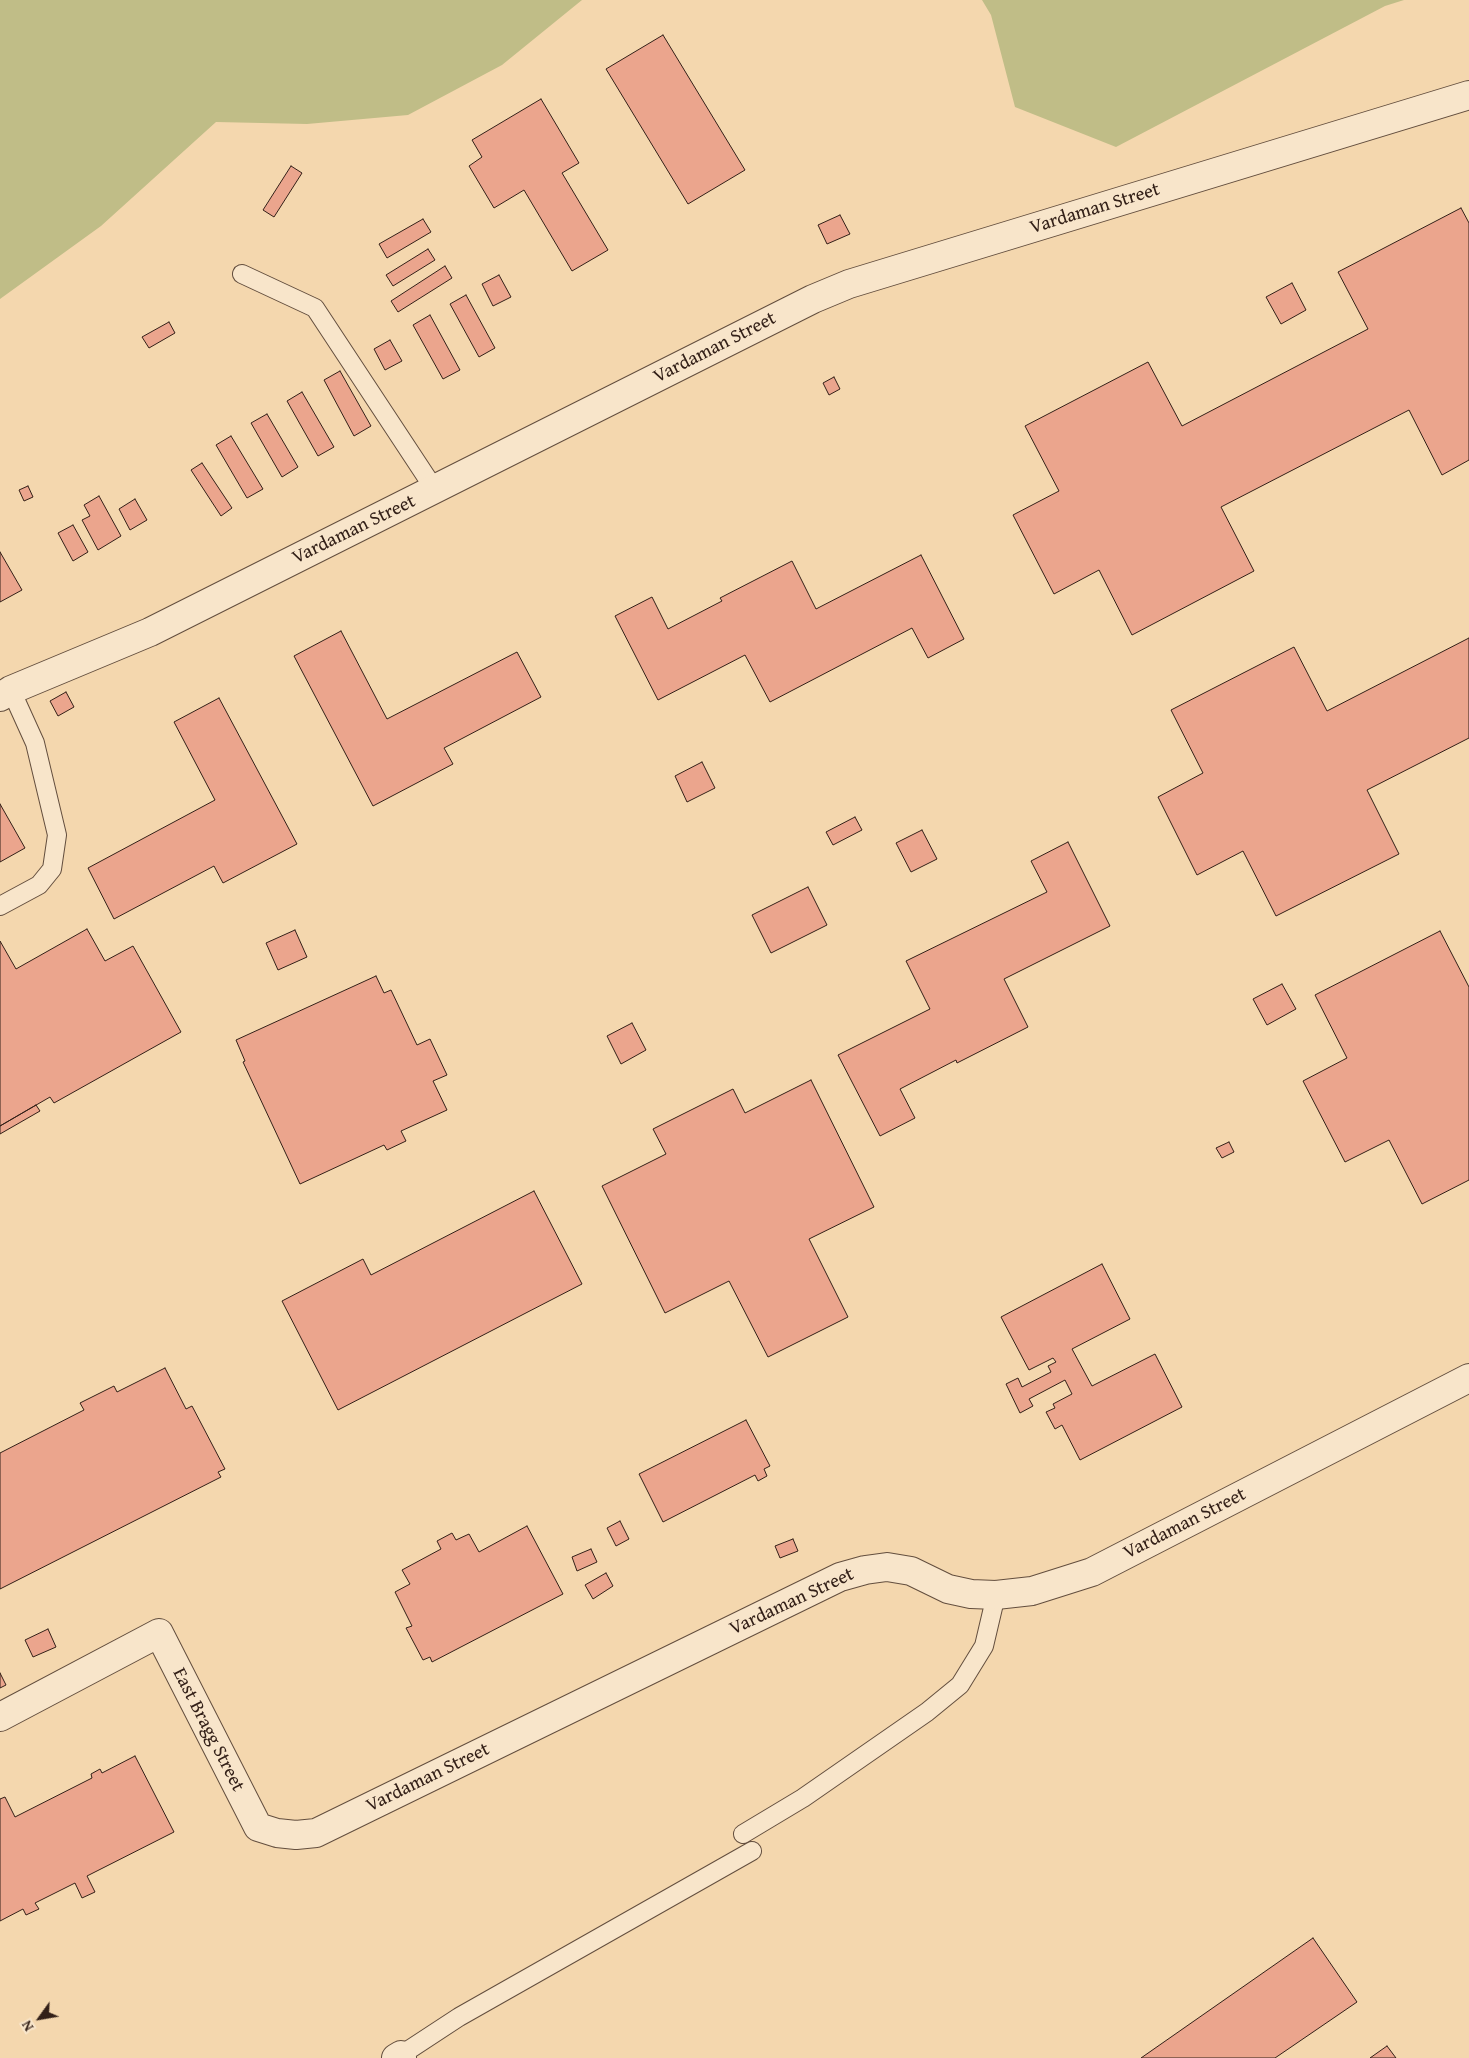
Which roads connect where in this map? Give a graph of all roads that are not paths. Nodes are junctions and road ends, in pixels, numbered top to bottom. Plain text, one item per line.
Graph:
1 (1469, 95) edge
2 (242, 274) dead end
3 (435, 490) junction
4 (5, 694) edge
5 (0, 906) edge
6 (1469, 1378) edge
7 (996, 1595) junction
8 (0, 1717) edge
9 (258, 1827) joint
10 (742, 1834) dead end
11 (752, 1851) dead end
12 (399, 2057) edge

1 - 3 street, Vardaman Street
2 - 3 lane
3 - 4 street, Vardaman Street
4 - 5 lane
6 - 7 street, Vardaman Street
7 - 9 street, Vardaman Street
7 - 10 lane
8 - 9 street, East Bragg Street
11 - 12 lane

